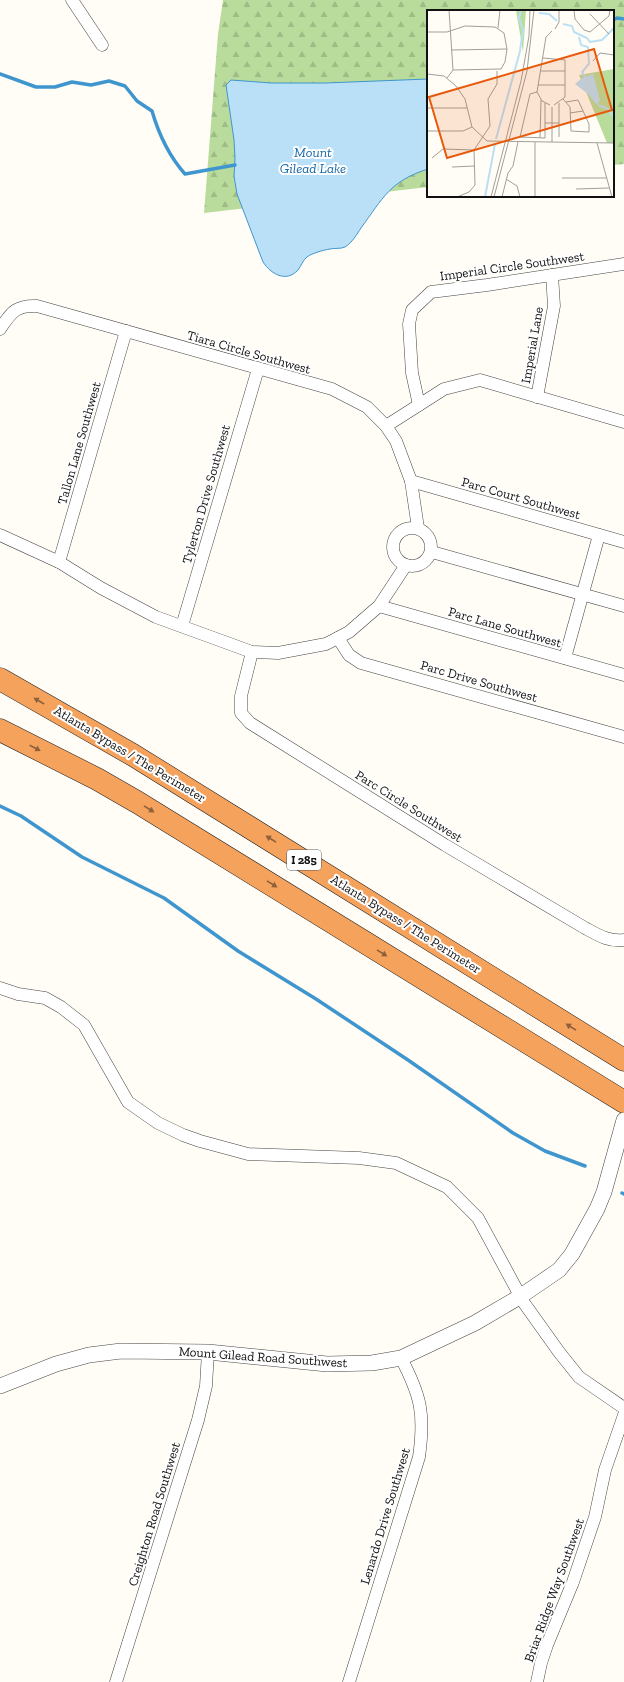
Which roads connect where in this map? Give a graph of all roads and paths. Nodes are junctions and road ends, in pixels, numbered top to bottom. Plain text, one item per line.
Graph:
1 (72, 0) edge
2 (102, 45) dead end
3 (624, 264) edge
4 (552, 275) junction
5 (0, 330) edge
6 (126, 331) junction
7 (258, 369) junction
8 (537, 397) junction
9 (419, 405) junction
10 (624, 422) edge
11 (386, 426) junction
12 (411, 481) junction
13 (418, 528) junction
14 (0, 535) edge
15 (600, 535) junction
16 (624, 542) edge
17 (432, 552) junction
18 (59, 562) junction
19 (406, 566) junction
20 (582, 594) junction
21 (379, 606) junction
22 (624, 606) edge
23 (182, 626) junction
24 (338, 638) junction
25 (252, 652) junction
26 (565, 658) junction
27 (624, 675) edge
28 (0, 679) edge
29 (0, 730) edge
30 (624, 737) edge
31 (624, 940) edge
32 (0, 988) edge
33 (624, 1060) edge
34 (624, 1102) edge
35 (624, 1120) edge
36 (521, 1296) junction
37 (208, 1352) junction
38 (401, 1358) junction
39 (0, 1386) edge
40 (624, 1408) edge
41 (624, 1416) edge
42 (116, 1682) edge
43 (349, 1682) edge
44 (537, 1682) edge

1 - 2 street
3 - 4 street, Imperial Circle Southwest
4 - 8 street, Imperial Lane
4 - 9 street, Imperial Circle Southwest
5 - 6 street, Tiara Circle Southwest
6 - 7 street, Tiara Circle Southwest
6 - 18 street, Tallon Lane Southwest
7 - 11 street, Tiara Circle Southwest
7 - 23 street, Tylerton Drive Southwest
8 - 9 street
8 - 10 street
9 - 11 street
11 - 12 street, Tiara Circle Southwest
12 - 13 street, Tiara Circle Southwest
12 - 15 street, Parc Court Southwest
13 - 17 street
13 - 19 street
14 - 18 street
15 - 16 street, Parc Court Southwest
15 - 20 street
17 - 19 street
17 - 20 street
18 - 23 street
19 - 21 street
20 - 22 street
20 - 26 street
21 - 24 street
21 - 26 street, Parc Lane Southwest
23 - 25 street
24 - 25 street
24 - 30 street, Parc Drive Southwest
25 - 31 street, Parc Circle Southwest
26 - 27 street, Parc Lane Southwest
33 -> 28 highway, Atlanta Bypass / The Perimeter / I 285
29 -> 34 highway
32 - 36 street
35 - 36 street, Mount Gilead Road Southwest
36 - 38 street, Mount Gilead Road Southwest
36 - 40 street
37 - 38 street, Mount Gilead Road Southwest
37 - 39 street, Mount Gilead Road Southwest
37 - 42 street, Creighton Road Southwest
38 - 43 street, Lenardo Drive Southwest
41 - 44 street, Briar Ridge Way Southwest

